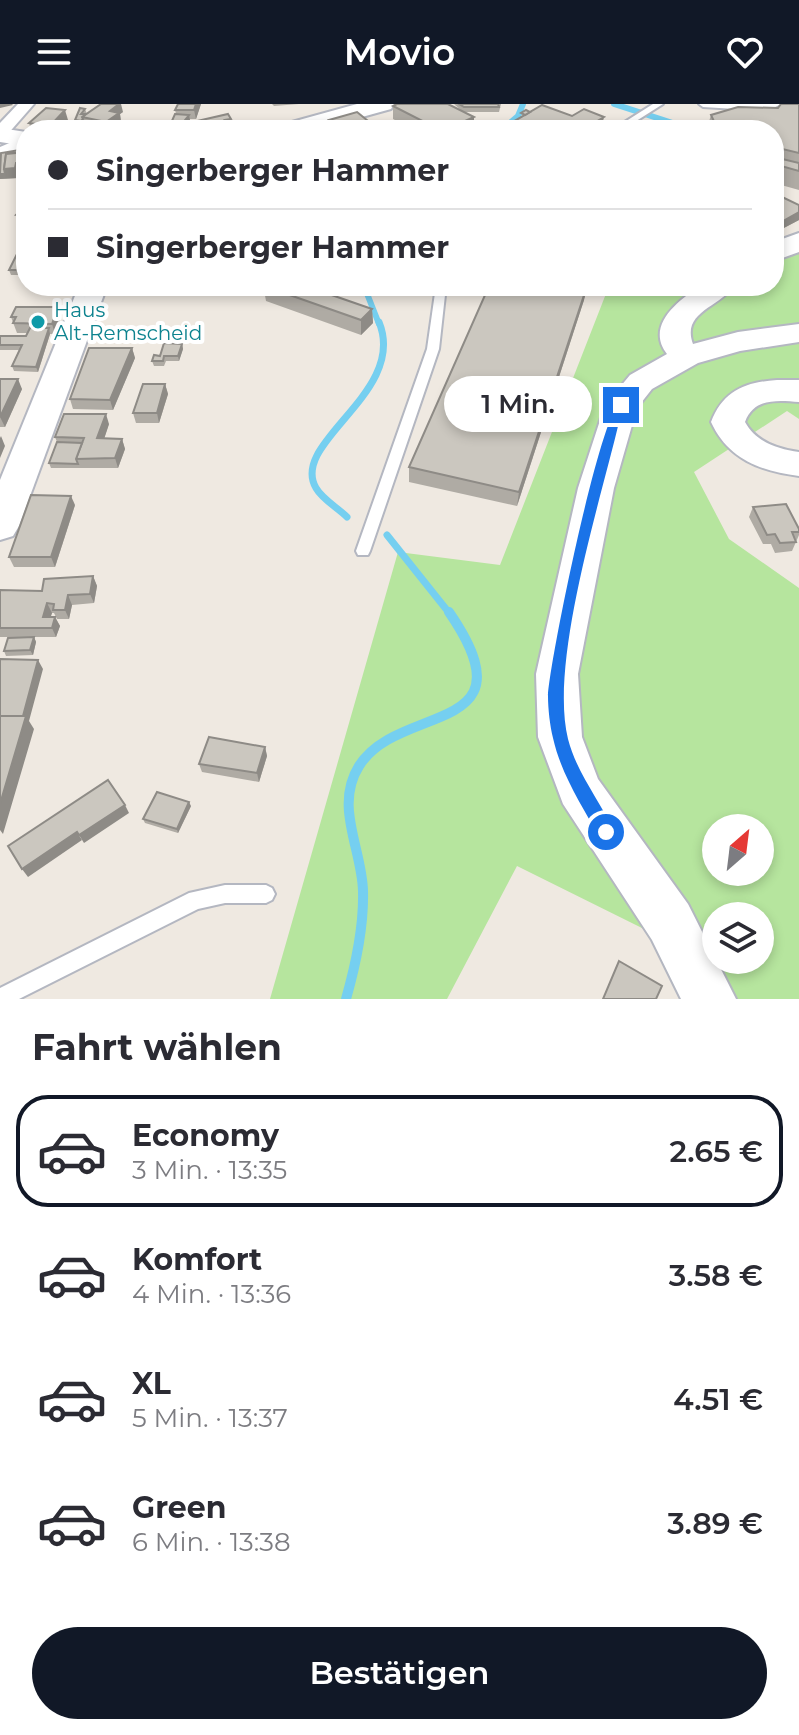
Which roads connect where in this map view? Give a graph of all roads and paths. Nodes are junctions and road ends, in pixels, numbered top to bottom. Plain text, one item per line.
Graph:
1 (383, 104) edge
2 (659, 104) edge
3 (703, 104) edge
4 (777, 104) edge
5 (13, 112) edge
6 (325, 120) edge
7 (632, 120) edge
8 (0, 134) edge
9 (89, 296) edge
10 (440, 296) edge
11 (706, 296) edge
12 (799, 333) edge
13 (687, 356) junction
14 (799, 391) edge
15 (799, 464) edge
16 (0, 526) edge
17 (363, 551) dead end
18 (266, 894) dead end
19 (0, 998) edge
20 (709, 999) edge

1 - 6 main road
2 - 7 lane
3 - 4 lane
5 - 8 street
9 - 16 main road
10 - 17 lane
11 - 13 main road
12 - 13 main road
13 - 20 main road
14 - 15 main road
18 - 19 lane

